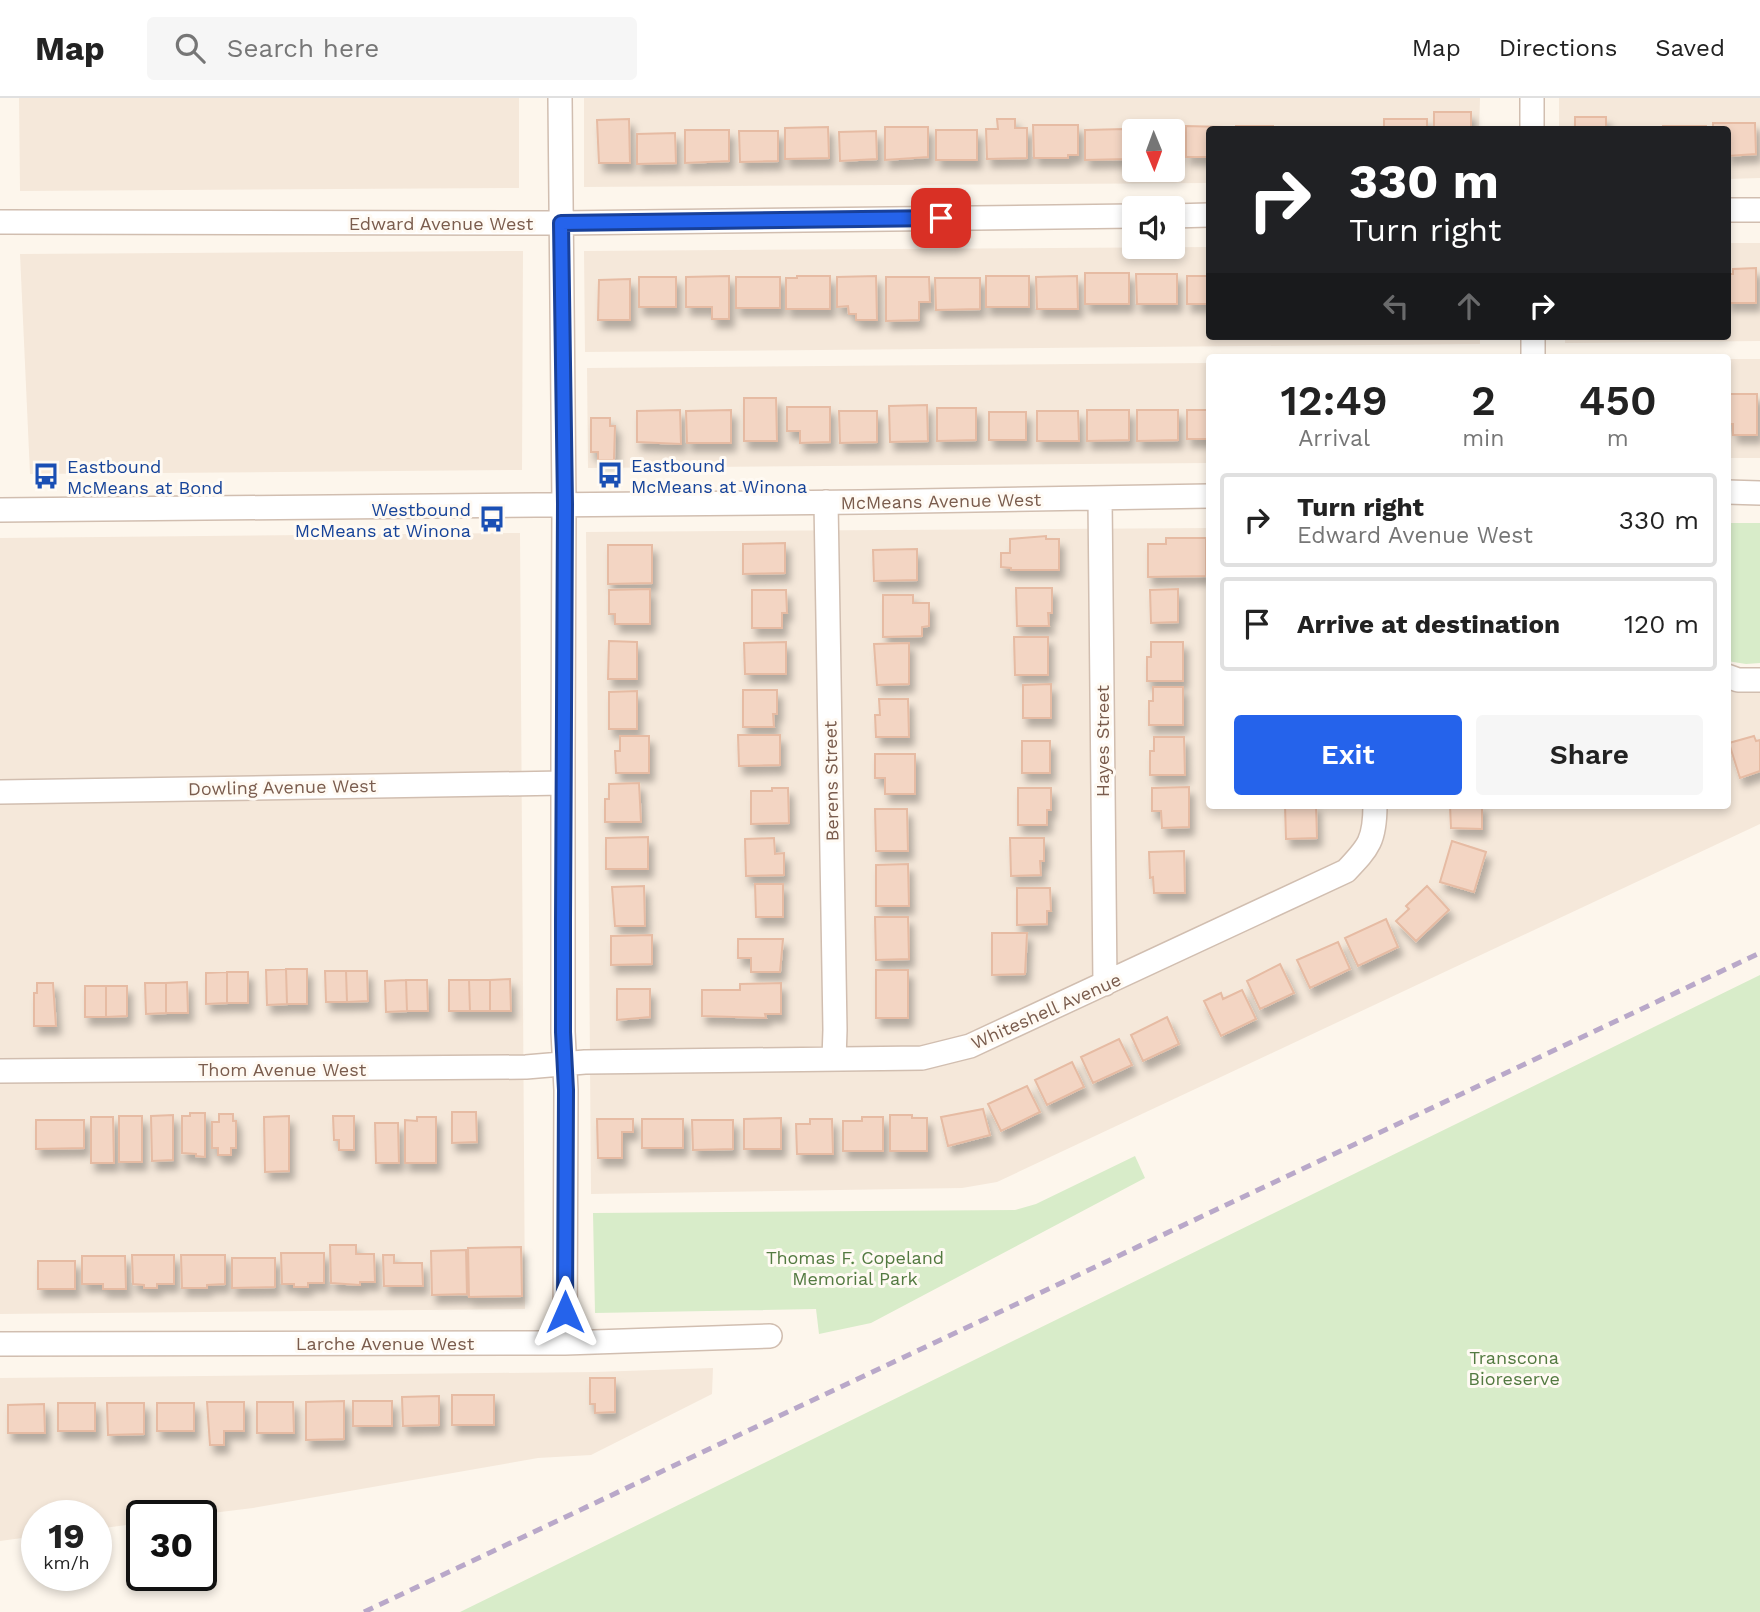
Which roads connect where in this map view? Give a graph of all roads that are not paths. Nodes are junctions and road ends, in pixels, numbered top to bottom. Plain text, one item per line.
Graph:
1 (560, 98) edge
2 (1532, 98) edge
3 (1532, 126) edge
4 (1760, 210) edge
5 (1731, 211) edge
6 (1206, 215) edge
7 (1122, 216) edge
8 (1185, 216) edge
9 (0, 222) edge
10 (561, 223) junction
11 (1731, 492) edge
12 (1760, 493) edge
13 (1206, 496) edge
14 (1100, 498) junction
15 (826, 502) junction
16 (565, 504) junction
17 (0, 510) edge
18 (1731, 677) edge
19 (1760, 680) edge
20 (563, 783) junction
21 (0, 792) edge
22 (1375, 809) edge
23 (1105, 984) junction
24 (834, 1059) junction
25 (564, 1063) junction
26 (0, 1071) edge
27 (770, 1336) dead end
28 (565, 1343) junction
29 (0, 1344) edge

1 - 10 street
2 - 3 street
4 - 5 street
6 - 8 street
7 - 10 street, Edward Avenue West
9 - 10 street, Edward Avenue West
10 - 16 street
11 - 12 street
13 - 14 street, McMeans Avenue West
14 - 15 street, McMeans Avenue West
14 - 23 street, Hayes Street
15 - 16 street, McMeans Avenue West
15 - 24 street, Berens Street
16 - 17 street, McMeans Avenue West
16 - 20 street
18 - 19 street
20 - 21 street, Dowling Avenue West
20 - 25 street
22 - 23 street, Whiteshell Avenue
23 - 24 street, Whiteshell Avenue
24 - 25 street, Whiteshell Avenue
25 - 26 street, Thom Avenue West
25 - 28 street
27 - 28 street, Larche Avenue West
28 - 29 street, Larche Avenue West

